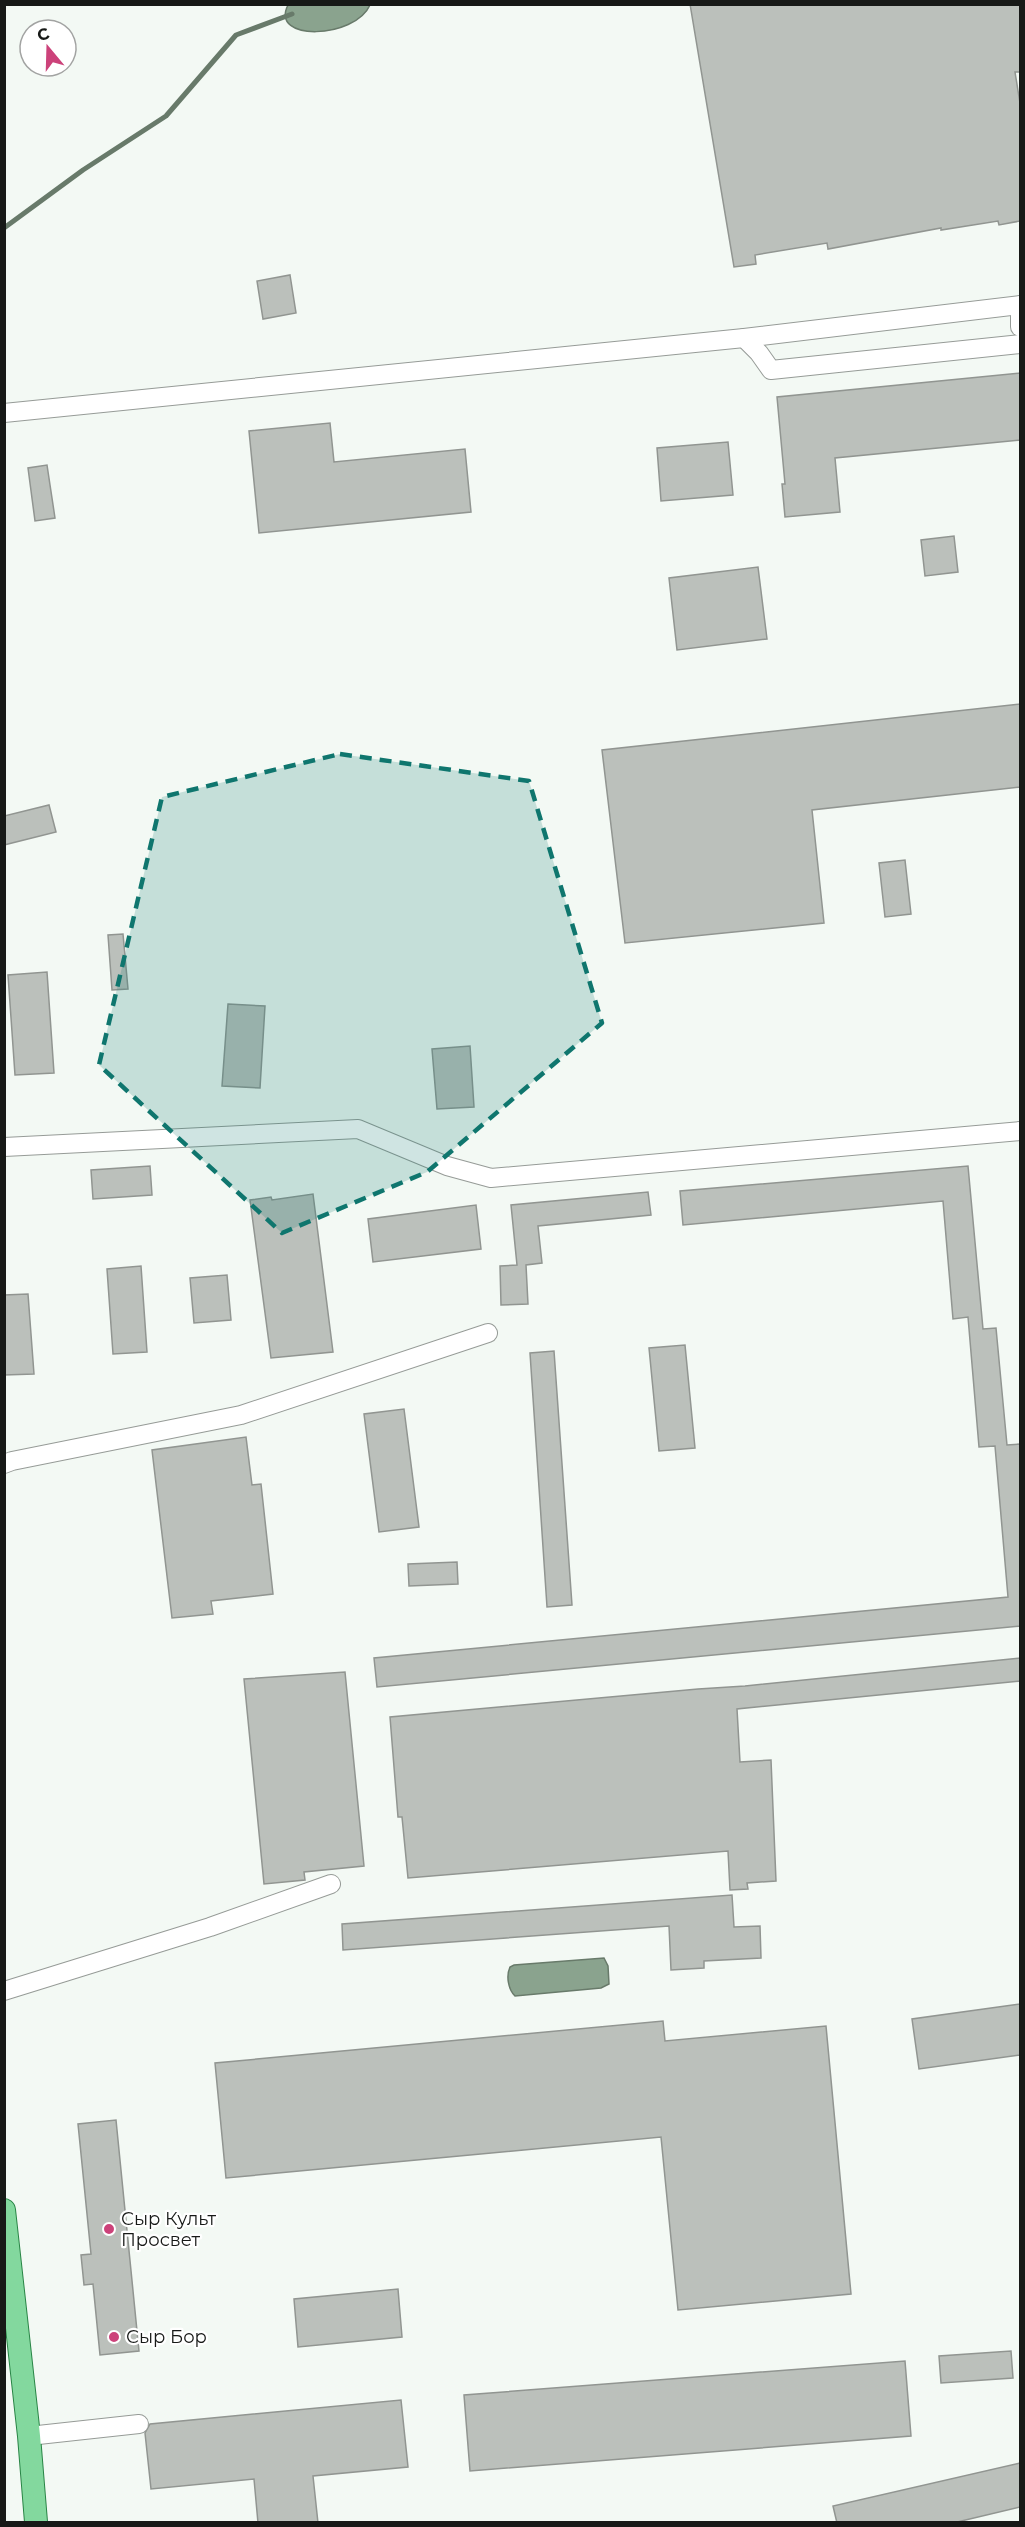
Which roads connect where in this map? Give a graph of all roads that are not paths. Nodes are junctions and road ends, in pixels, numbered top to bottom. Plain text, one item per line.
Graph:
1 (1020, 305) edge
2 (1020, 313) edge
3 (1020, 327) edge
4 (744, 338) junction
5 (1020, 344) edge
6 (4, 413) edge
7 (1020, 1131) edge
8 (4, 1147) edge
9 (488, 1333) dead end
10 (4, 1464) edge
11 (331, 1884) dead end
12 (4, 1991) edge
13 (4, 2210) edge
14 (139, 2424) dead end
15 (29, 2436) junction
16 (36, 2523) edge

1 - 4 street
2 - 3 street
4 - 5 street
4 - 6 street
7 - 8 street
9 - 10 street
11 - 12 street
13 - 15 main road
14 - 15 street
15 - 16 main road

